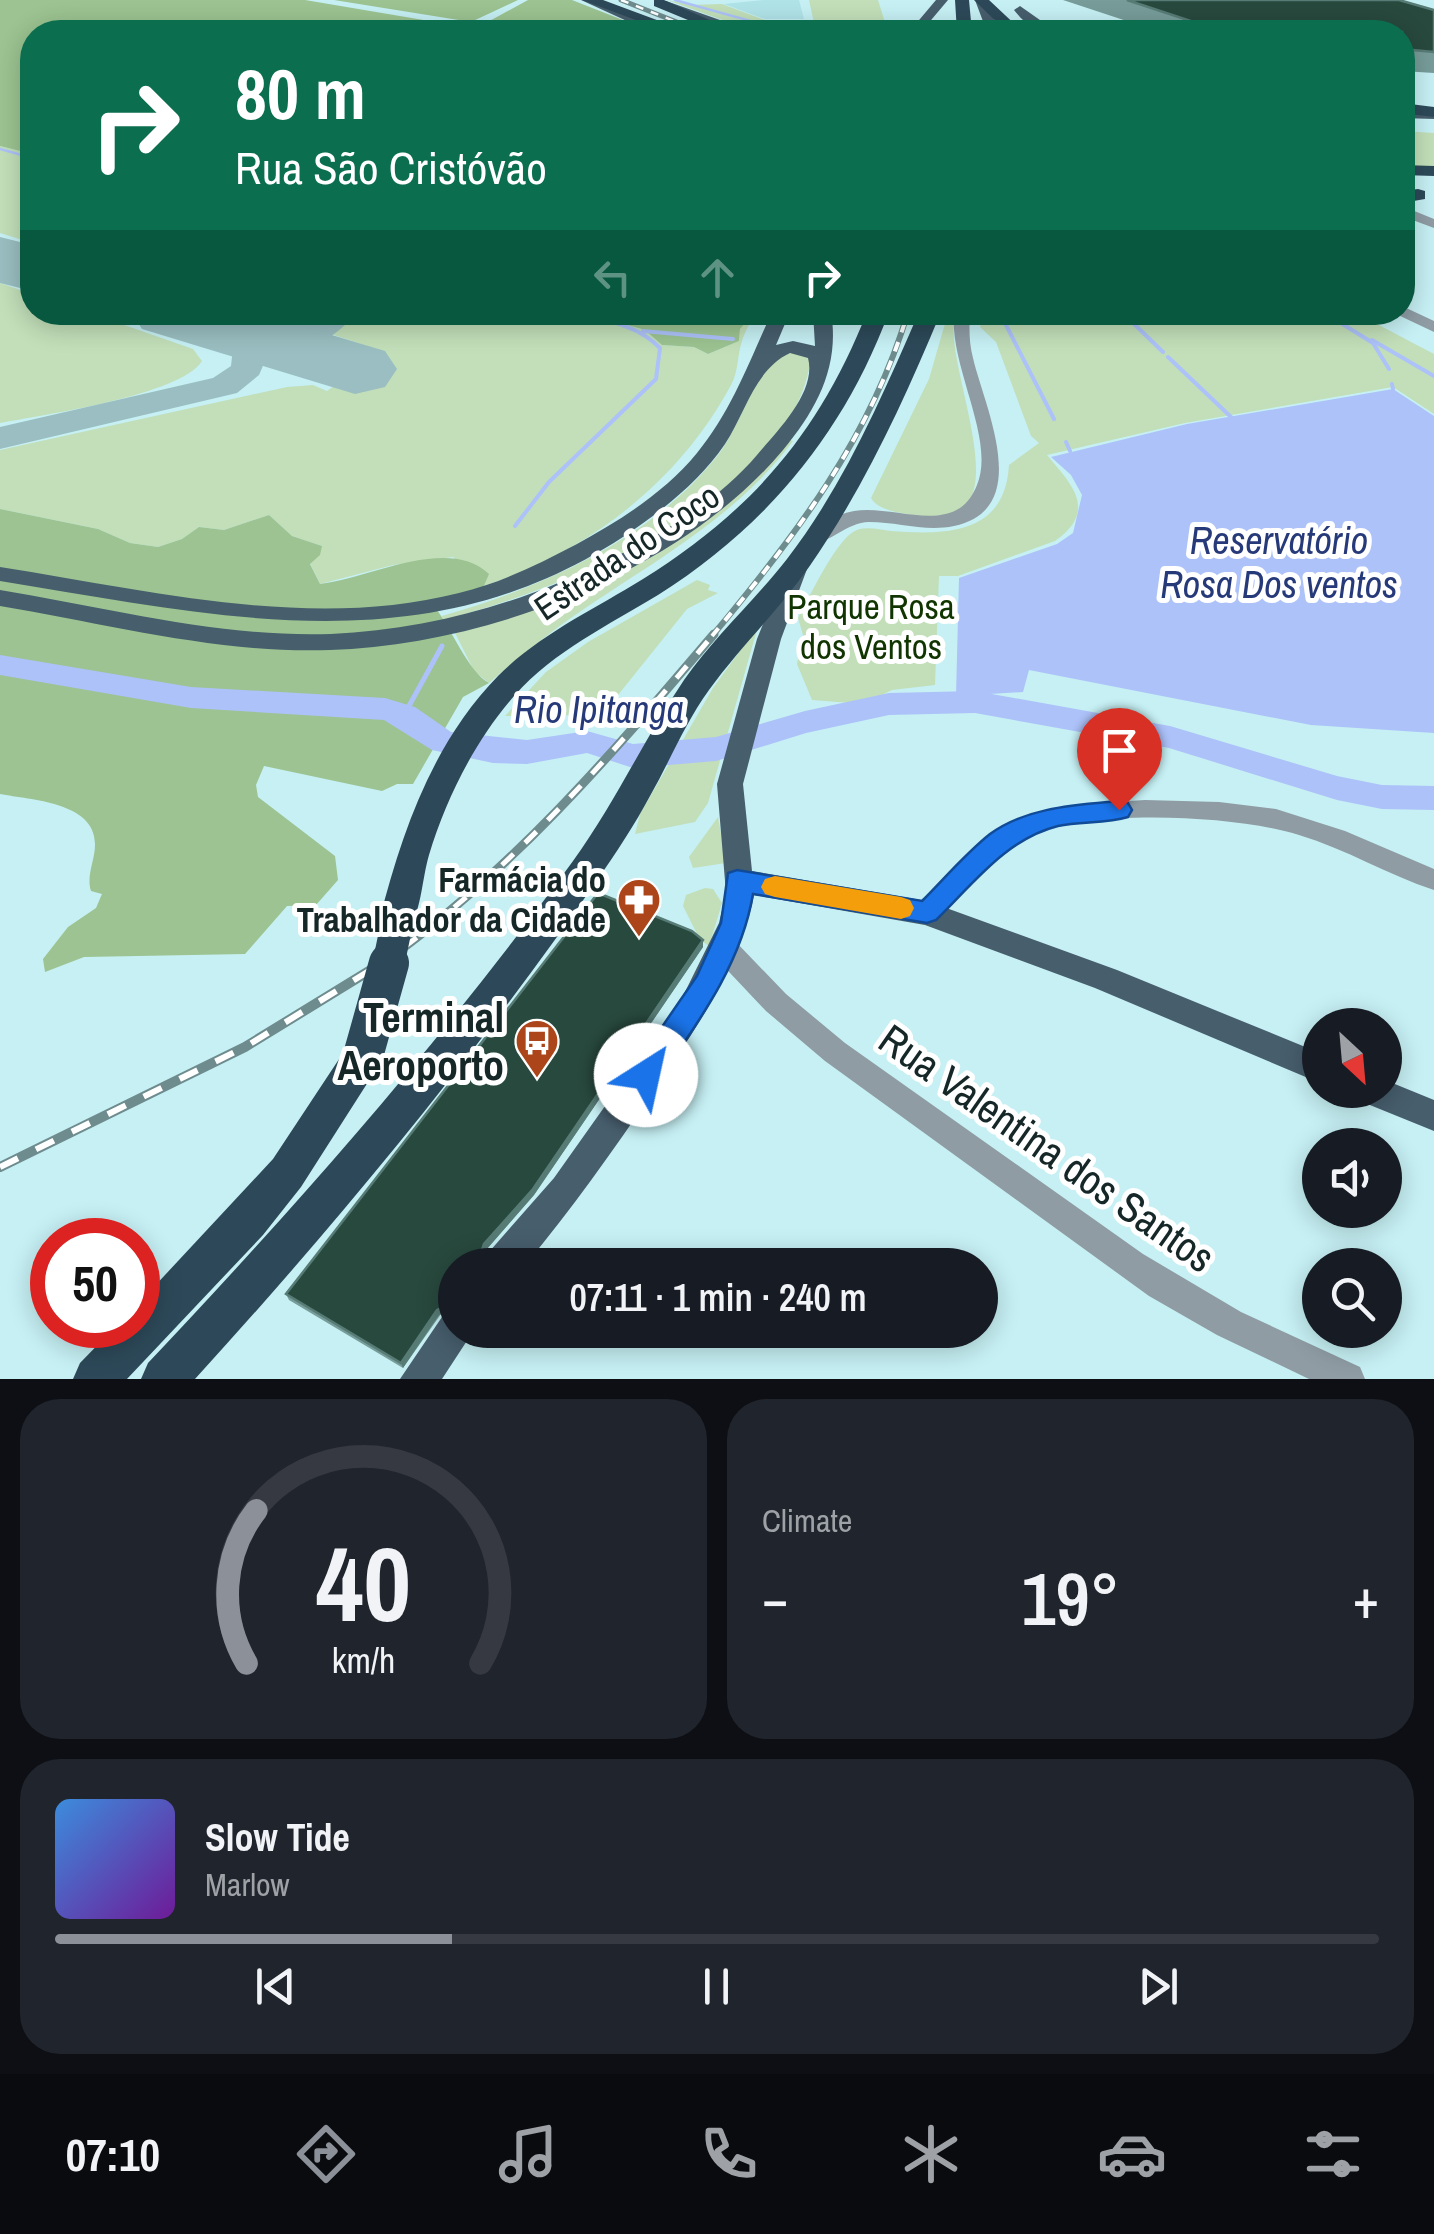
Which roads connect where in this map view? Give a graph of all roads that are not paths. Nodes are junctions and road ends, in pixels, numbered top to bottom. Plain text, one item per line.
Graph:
1 (588, 0) edge
2 (657, 2) edge
3 (633, 20) edge
4 (647, 20) edge
5 (700, 20) edge
6 (712, 20) edge
7 (775, 325) edge
8 (823, 325) edge
9 (869, 325) edge
10 (919, 325) edge
11 (924, 325) edge
12 (962, 325) edge
13 (914, 348) junction
14 (821, 370) junction
15 (753, 372) junction
16 (846, 487) junction
17 (906, 521) junction
18 (805, 551) junction
19 (0, 574) edge
20 (0, 598) edge
21 (737, 880) junction
22 (1434, 880) edge
23 (927, 912) junction
24 (724, 948) junction
25 (1302, 1060) edge
26 (1402, 1103) edge
27 (1434, 1116) edge
28 (517, 1248) edge
29 (441, 1348) edge
30 (96, 1379) edge
31 (164, 1379) edge
32 (418, 1379) edge
33 (1348, 1379) edge

1 - 3 main road
1 - 4 highway
2 - 5 highway
2 - 6 main road
7 - 15 main road
8 - 14 main road
9 - 30 highway, Estrada do Coco, bridge
10 - 13 highway
11 - 13 highway
12 - 17 street
13 - 16 highway
14 - 15 main road
14 - 20 main road
15 - 19 main road
16 - 17 street
16 - 18 highway
17 - 18 street
18 - 21 main road
18 - 31 highway
21 - 23 main road
21 - 24 main road
22 - 23 street
23 - 25 main road
24 - 28 main road
24 - 33 street, Rua Valentina dos Santos
26 - 27 main road
29 - 32 main road

